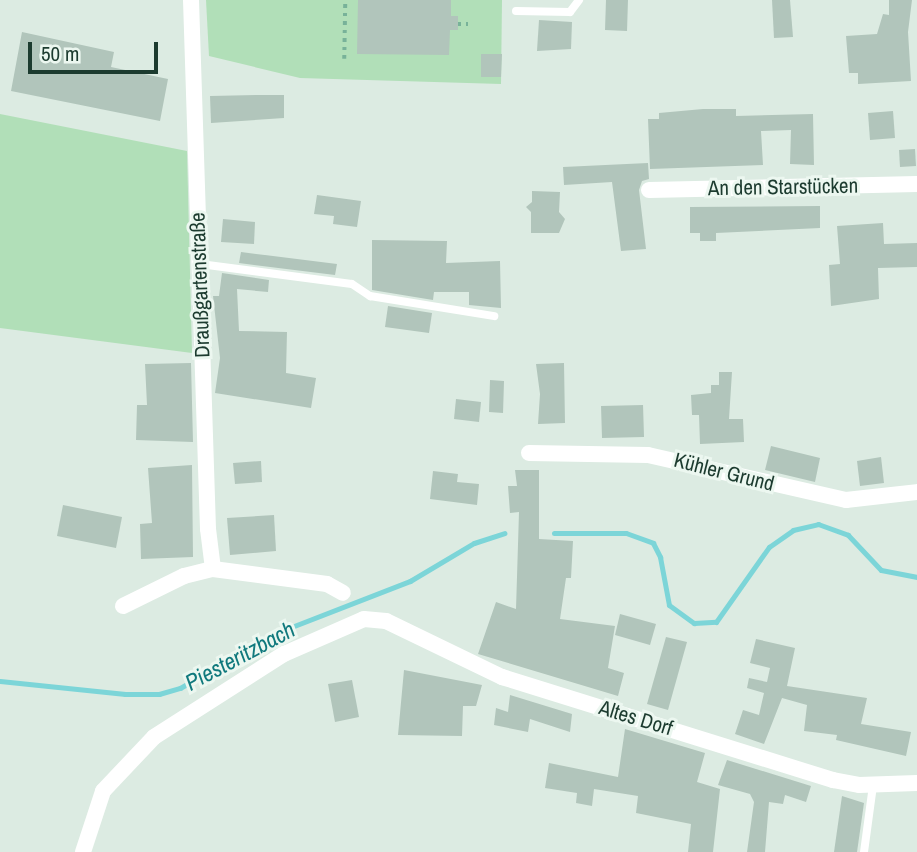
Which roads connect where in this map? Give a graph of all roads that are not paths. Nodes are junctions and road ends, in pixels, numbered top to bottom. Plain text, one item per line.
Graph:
1 (191, 0) edge
2 (579, 0) edge
3 (516, 12) dead end
4 (917, 184) edge
5 (649, 190) dead end
6 (200, 264) junction
7 (494, 316) dead end
8 (529, 453) dead end
9 (917, 492) edge
10 (213, 569) junction
11 (343, 593) dead end
12 (124, 606) dead end
13 (917, 783) edge
14 (873, 786) junction
15 (83, 852) edge
16 (864, 852) edge

1 - 6 street, Draußgartenstraße
2 - 3 lane
4 - 5 street, An den Starstücken
6 - 7 lane
6 - 10 street, Draußgartenstraße
8 - 9 street, Kühler Grund
10 - 11 street
10 - 12 street
13 - 14 street, Altes Dorf
14 - 15 street, Altes Dorf
14 - 16 lane

